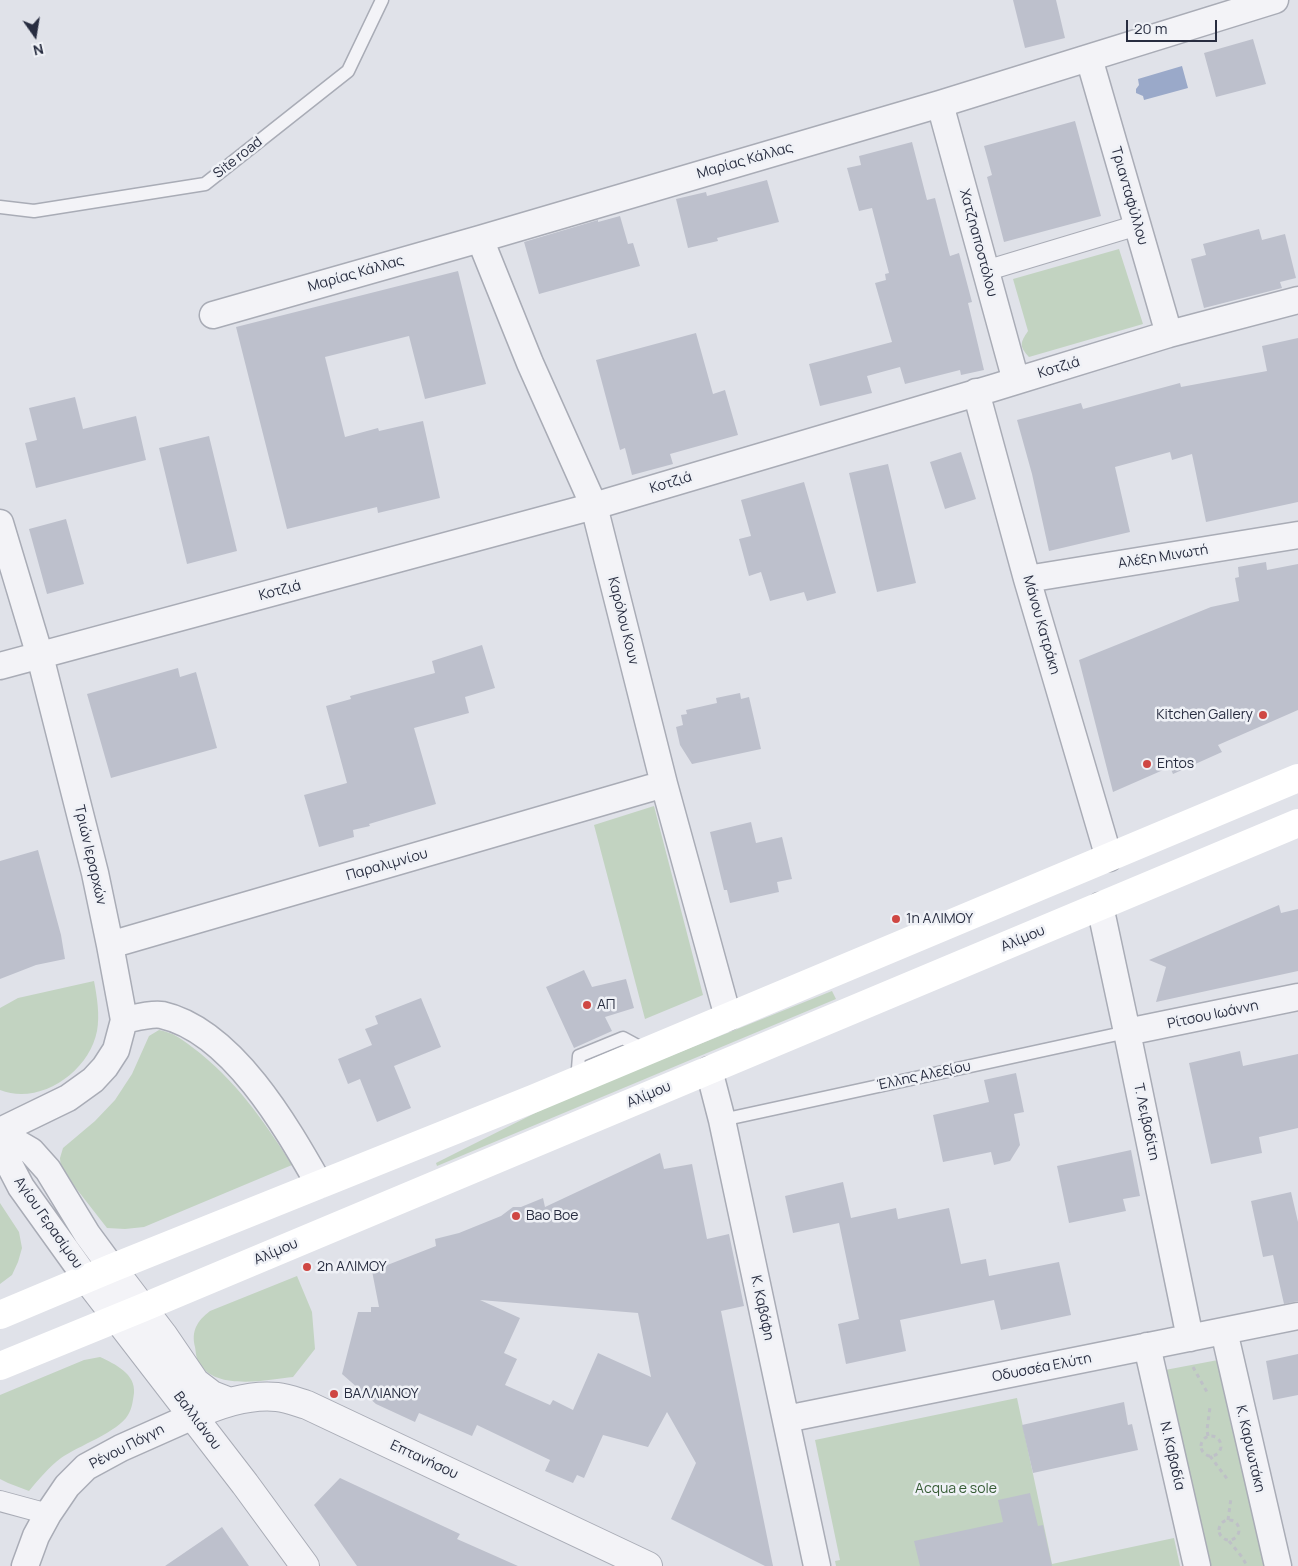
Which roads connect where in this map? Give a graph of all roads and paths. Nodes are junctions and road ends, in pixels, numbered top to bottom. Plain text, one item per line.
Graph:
1 (382, 0) edge
2 (1275, 0) edge
3 (1089, 58) junction
4 (940, 104) junction
5 (0, 208) edge
6 (1138, 225) junction
7 (480, 239) junction
8 (985, 271) junction
9 (1298, 300) edge
10 (213, 315) dead end
11 (1169, 334) junction
12 (1016, 381) junction
13 (976, 392) junction
14 (594, 506) junction
15 (0, 523) edge
16 (1298, 535) edge
17 (1027, 578) junction
18 (40, 656) junction
19 (0, 666) edge
20 (1298, 778) edge
21 (664, 784) junction
22 (1298, 823) edge
23 (1109, 858) junction
24 (1100, 906) junction
25 (110, 946) junction
26 (1298, 997) edge
27 (728, 1017) junction
28 (124, 1020) junction
29 (1127, 1032) junction
30 (709, 1070) junction
31 (722, 1120) junction
32 (0, 1132) edge
33 (0, 1138) edge
34 (48, 1170) joint
35 (319, 1184) junction
36 (112, 1268) junction
37 (87, 1279) junction
38 (130, 1313) junction
39 (0, 1315) edge
40 (1298, 1316) edge
41 (1224, 1331) junction
42 (1187, 1338) junction
43 (1147, 1346) junction
44 (0, 1366) edge
45 (1209, 1395) dead end
46 (230, 1402) junction
47 (1211, 1403) dead end
48 (193, 1416) junction
49 (786, 1419) junction
50 (1208, 1436) junction
51 (1210, 1456) junction
52 (1229, 1482) dead end
53 (1232, 1495) dead end
54 (0, 1501) edge
55 (48, 1514) junction
56 (1228, 1520) junction
57 (1228, 1540) junction
58 (812, 1559) edge
59 (25, 1566) edge
60 (305, 1566) edge
61 (648, 1566) edge
62 (1197, 1566) edge
63 (1247, 1566) edge
64 (1278, 1566) edge

1 - 5 lane, Site road
2 - 3 street, Μαρίας Κάλλας
3 - 4 street, Μαρίας Κάλλας
3 - 6 street, Τριανταφύλλου
4 - 7 street, Μαρίας Κάλλας
4 - 8 street, Χατζηαποστόλου
6 - 8 street
6 - 11 street, Τριανταφύλλου
7 - 10 street, Μαρίας Κάλλας
7 - 14 street, Καρόλου Κουν
8 - 12 street, Χατζηαποστόλου
9 - 11 street, Κοτζιά
11 - 12 street, Κοτζιά
12 - 13 street, Κοτζιά
13 - 14 street, Κοτζιά
13 - 17 street, Μάνου Κατράκη
14 - 18 street, Κοτζιά
14 - 21 street, Καρόλου Κουν
15 - 18 street, Τριών Ιεραρχών
16 - 17 street, Αλέξη Μινωτή
17 - 23 street, Μάνου Κατράκη
18 - 19 street, Κοτζιά
18 - 25 street, Τριών Ιεραρχών
20 - 23 main road
21 - 25 street, Παραλιμνίου
21 - 27 street, Καρόλου Κουν
22 - 24 main road, Αλίμου
23 - 27 main road
24 - 29 street, Τ. Λειβαδίτη
24 - 30 main road, Αλίμου
25 - 28 street, Τριών Ιεραρχών
26 - 29 street, Ρίτσου Ιωάννη
27 - 35 main road
28 - 32 street, Τριών Ιεραρχών
28 - 35 street
29 - 31 lane, Έλλης Αλεξίου
29 - 42 street, Τ. Λειβαδίτη
30 - 31 street, Κ. Καβάφη
30 - 38 main road, Αλίμου
31 - 49 street, Κ. Καβάφη
32 - 34 street, Τριών Ιεραρχών
33 - 37 street, Αγίου Γερασίμου
34 - 36 street, Αγίου Γερασίμου
35 - 36 main road
36 - 37 main road
36 - 38 street, Βαλλιάνου
37 - 38 street, Βαλλιάνου
37 - 39 main road
38 - 44 main road, Αλίμου
38 - 46 street, Βαλλιάνου
38 - 48 street, Βαλλιάνου
40 - 41 street, Οδυσσέα Ελύτη
41 - 42 street, Οδυσσέα Ελύτη
41 - 64 street, Κ. Καρυωτάκη
42 - 43 street, Οδυσσέα Ελύτη
42 - 45 path
43 - 49 street, Οδυσσέα Ελύτη
43 - 62 street, Ν. Καβαδία
46 - 48 street, Επτανήσου
46 - 61 street, Επτανήσου
47 - 50 path
48 - 55 street, Ρένου Πόγγη
48 - 60 street, Βαλλιάνου
49 - 58 street, Κ. Καβάφη
50 - 51 path
50 - 51 path
51 - 52 path
53 - 56 path
54 - 55 street
55 - 59 street, Ρένου Πόγγη
56 - 57 path
56 - 57 path
57 - 63 path

